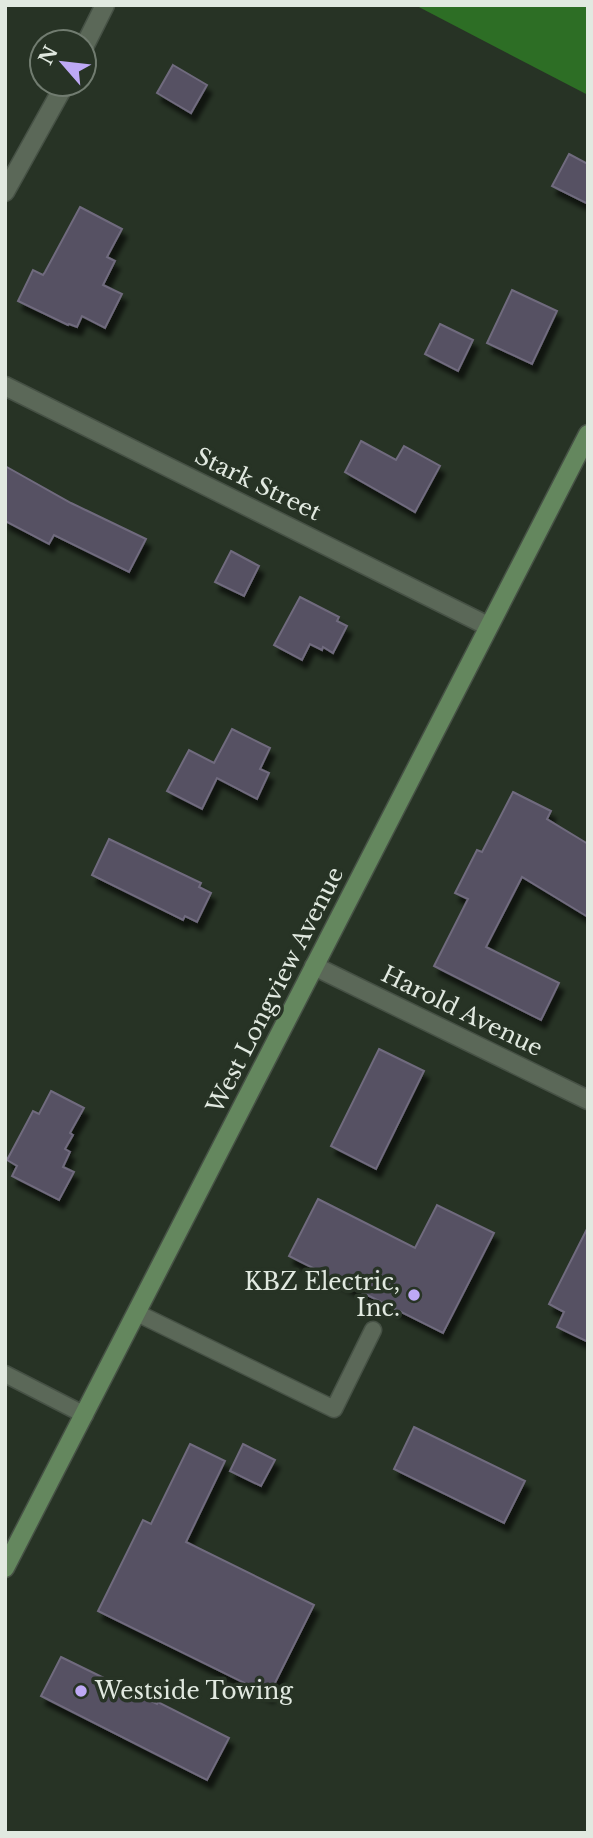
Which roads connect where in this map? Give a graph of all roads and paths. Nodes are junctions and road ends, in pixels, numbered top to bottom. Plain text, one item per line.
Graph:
1 (106, 5) edge
2 (94, 28) edge
3 (57, 98) edge
4 (5, 192) edge
5 (5, 386) edge
6 (588, 433) edge
7 (488, 626) junction
8 (314, 966) junction
9 (588, 1100) edge
10 (137, 1313) junction
11 (373, 1330) dead end
12 (5, 1374) edge
13 (85, 1415) junction
14 (5, 1568) edge

1 - 2 street
3 - 4 street
5 - 7 street, Stark Street
6 - 7 street, West Longview Avenue
7 - 8 street, West Longview Avenue
8 - 9 street, Harold Avenue
8 - 10 street, West Longview Avenue
10 - 11 lane
10 - 13 street, West Longview Avenue
12 - 13 lane
13 - 14 street, West Longview Avenue

